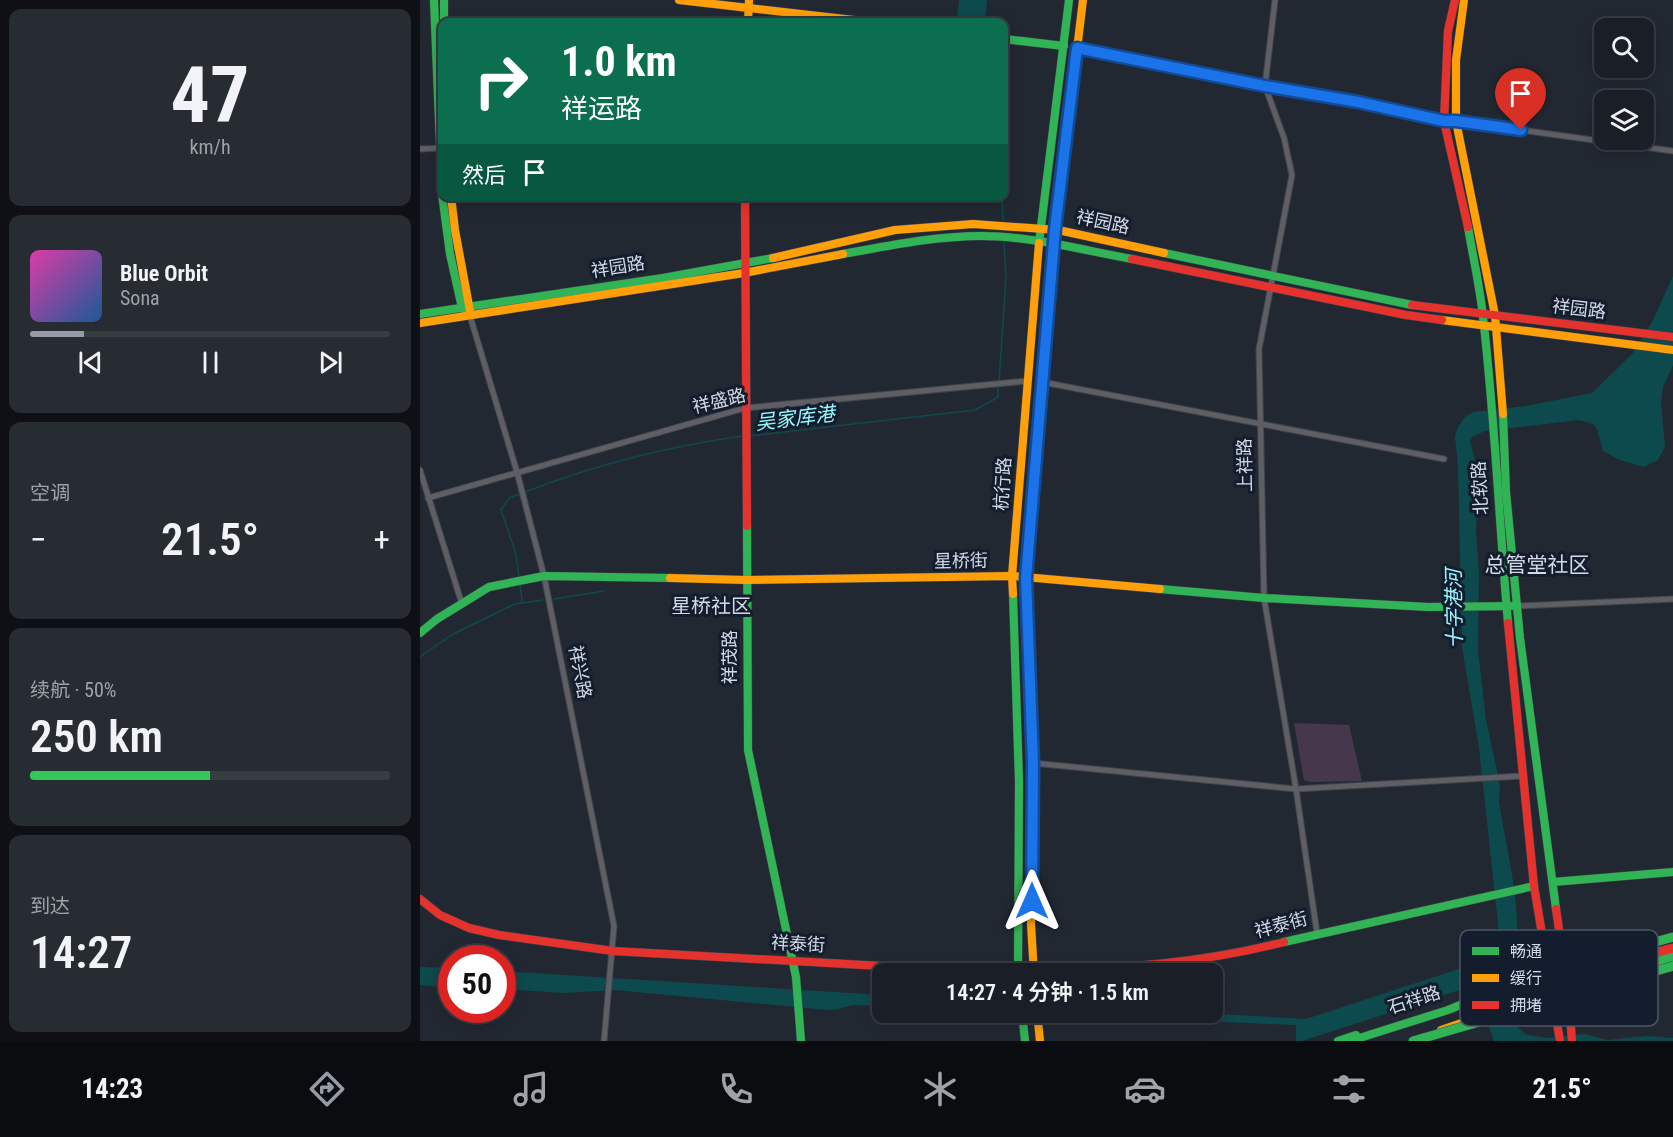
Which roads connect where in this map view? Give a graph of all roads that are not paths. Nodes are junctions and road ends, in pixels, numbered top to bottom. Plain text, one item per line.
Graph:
1 (434, 0) edge
2 (444, 0) edge
3 (679, 0) edge
4 (1069, 0) edge
5 (1083, 0) edge
6 (1275, 0) edge
7 (1455, 0) edge
8 (1464, 0) edge
9 (749, 4) edge
10 (444, 18) edge
11 (844, 18) edge
12 (1008, 39) edge
13 (1064, 46) junction
14 (1077, 48) junction
15 (438, 85) edge
16 (1265, 86) junction
17 (1444, 121) junction
18 (1456, 121) junction
19 (438, 148) edge
20 (422, 149) edge
21 (1673, 151) edge
22 (445, 201) edge
23 (452, 201) edge
24 (745, 201) edge
25 (1041, 227) junction
26 (1055, 229) junction
27 (1039, 242) junction
28 (1054, 245) junction
29 (744, 269) junction
30 (1272, 276) junction
31 (1270, 288) junction
32 (468, 310) junction
33 (420, 314) edge
34 (1483, 314) junction
35 (1495, 315) junction
36 (420, 323) edge
37 (1485, 325) junction
38 (1496, 327) junction
39 (1673, 336) edge
40 (1673, 350) edge
41 (1027, 381) junction
42 (1042, 382) junction
43 (745, 413) junction
44 (1259, 423) junction
45 (1499, 435) junction
46 (1444, 459) dead end
47 (420, 470) edge
48 (517, 472) junction
49 (428, 498) junction
50 (544, 576) junction
51 (1012, 576) junction
52 (1026, 578) junction
53 (746, 580) junction
54 (1264, 598) junction
55 (1673, 599) edge
56 (462, 604) junction
57 (1506, 606) junction
58 (1517, 606) junction
59 (420, 633) edge
60 (1033, 763) junction
61 (1522, 776) junction
62 (1296, 789) junction
63 (1673, 872) edge
64 (1553, 882) junction
65 (1534, 886) junction
66 (420, 899) edge
67 (1541, 930) edge
68 (1559, 930) edge
69 (1317, 933) junction
70 (1673, 937) edge
71 (1658, 941) edge
72 (1673, 946) edge
73 (1658, 950) edge
74 (1658, 950) edge
75 (613, 951) junction
76 (1673, 956) edge
77 (792, 961) junction
78 (1658, 961) edge
79 (1673, 961) edge
80 (1018, 963) edge
81 (1033, 963) edge
82 (1178, 963) edge
83 (872, 965) edge
84 (1658, 965) edge
85 (1673, 966) edge
86 (1658, 970) edge
87 (1460, 1002) edge
88 (1460, 1005) edge
89 (1460, 1007) edge
90 (1448, 1010) junction
91 (1023, 1023) edge
92 (1039, 1023) edge
93 (1460, 1024) edge
94 (1465, 1026) edge
95 (1470, 1026) edge
96 (1571, 1026) edge
97 (604, 1041) edge
98 (801, 1041) edge
99 (1025, 1041) edge
100 (1040, 1041) edge
101 (1338, 1041) edge
102 (1350, 1041) edge
103 (1411, 1041) edge
104 (1425, 1041) edge
105 (1572, 1041) edge

1 - 15 main road, 祥兴路
2 - 10 main road
3 - 9 main road
4 - 13 main road, 杭行路
5 - 14 main road, 杭行路
6 - 16 street, 上祥路
7 - 17 main road, 北软路
8 - 18 main road, 北软路
9 - 11 main road
12 - 13 main road
13 - 25 main road, 杭行路
14 - 16 street
14 - 26 main road, 杭行路
16 - 17 street
16 - 30 street, 上祥路
17 - 18 street
17 - 34 main road, 北软路
18 - 21 street
18 - 35 main road, 北软路
19 - 20 street
22 - 32 main road, 祥兴路
23 - 32 main road, 祥兴路
24 - 29 main road, 祥茂路
25 - 26 main road, 祥园路
25 - 27 main road, 杭行路
25 - 29 main road, 祥园路
26 - 28 main road, 杭行路
26 - 30 main road, 祥园路
27 - 28 main road, 祥园路
27 - 29 main road, 祥园路
27 - 41 main road, 杭行路
28 - 31 main road, 祥园路
28 - 42 main road, 杭行路
29 - 32 main road, 祥园路
29 - 43 main road, 祥茂路
30 - 31 street, 上祥路
30 - 34 main road, 祥园路
31 - 37 main road, 祥园路
31 - 44 street, 上祥路
32 - 33 main road, 祥园路
32 - 36 main road, 祥园路
32 - 48 street, 祥兴路
34 - 35 main road, 祥园路
34 - 37 main road, 北软路
35 - 38 main road, 北软路
35 - 39 main road, 祥园路
37 - 38 main road, 祥园路
37 - 45 main road, 北软路
38 - 40 main road, 祥园路
38 - 45 main road, 北软路
41 - 43 street, 祥盛路
41 - 51 main road, 杭行路
42 - 44 street
42 - 52 main road, 杭行路
43 - 48 street, 祥盛路
43 - 53 main road, 祥茂路
44 - 46 street
44 - 54 street, 上祥路
45 - 57 main road, 北软路
45 - 58 main road, 北软路
47 - 49 street
48 - 49 street, 祥盛路
48 - 50 street, 祥兴路
49 - 56 street
50 - 53 main road, 星桥街
50 - 56 main road, 星桥街
50 - 75 street, 祥兴路
51 - 52 main road, 星桥街
51 - 53 main road, 星桥街
51 - 80 main road, 杭行路
52 - 54 main road, 星桥街
52 - 60 main road, 杭行路
53 - 77 main road, 祥茂路
54 - 57 main road, 星桥街
54 - 62 street, 上祥路
55 - 58 street
56 - 59 main road, 星桥街
57 - 58 main road, 星桥街
57 - 61 main road, 北软路
58 - 64 main road, 北软路
60 - 62 street
60 - 81 main road, 杭行路
61 - 62 street
61 - 65 main road, 北软路
62 - 69 street, 上祥路
63 - 64 main road
64 - 68 main road, 北软路
65 - 67 main road, 北软路
65 - 69 main road, 祥泰街
66 - 75 main road, 祥泰街
69 - 82 main road, 祥泰街
70 - 71 main road, bridge
72 - 73 main road, 石祥路
72 - 74 main road, bridge
75 - 77 main road, 祥泰街
75 - 97 street, 祥兴路
76 - 78 main road, bridge
77 - 83 main road, 祥泰街
77 - 98 main road, 祥茂路
79 - 84 main road
85 - 86 main road, bridge
87 - 101 main road, 石祥路, bridge
88 - 90 main road, bridge
89 - 90 main road, bridge
90 - 102 main road
91 - 99 main road
92 - 100 main road
93 - 103 main road, bridge
94 - 104 main road, bridge
95 - 103 main road, bridge
96 - 105 main road, 北软路

